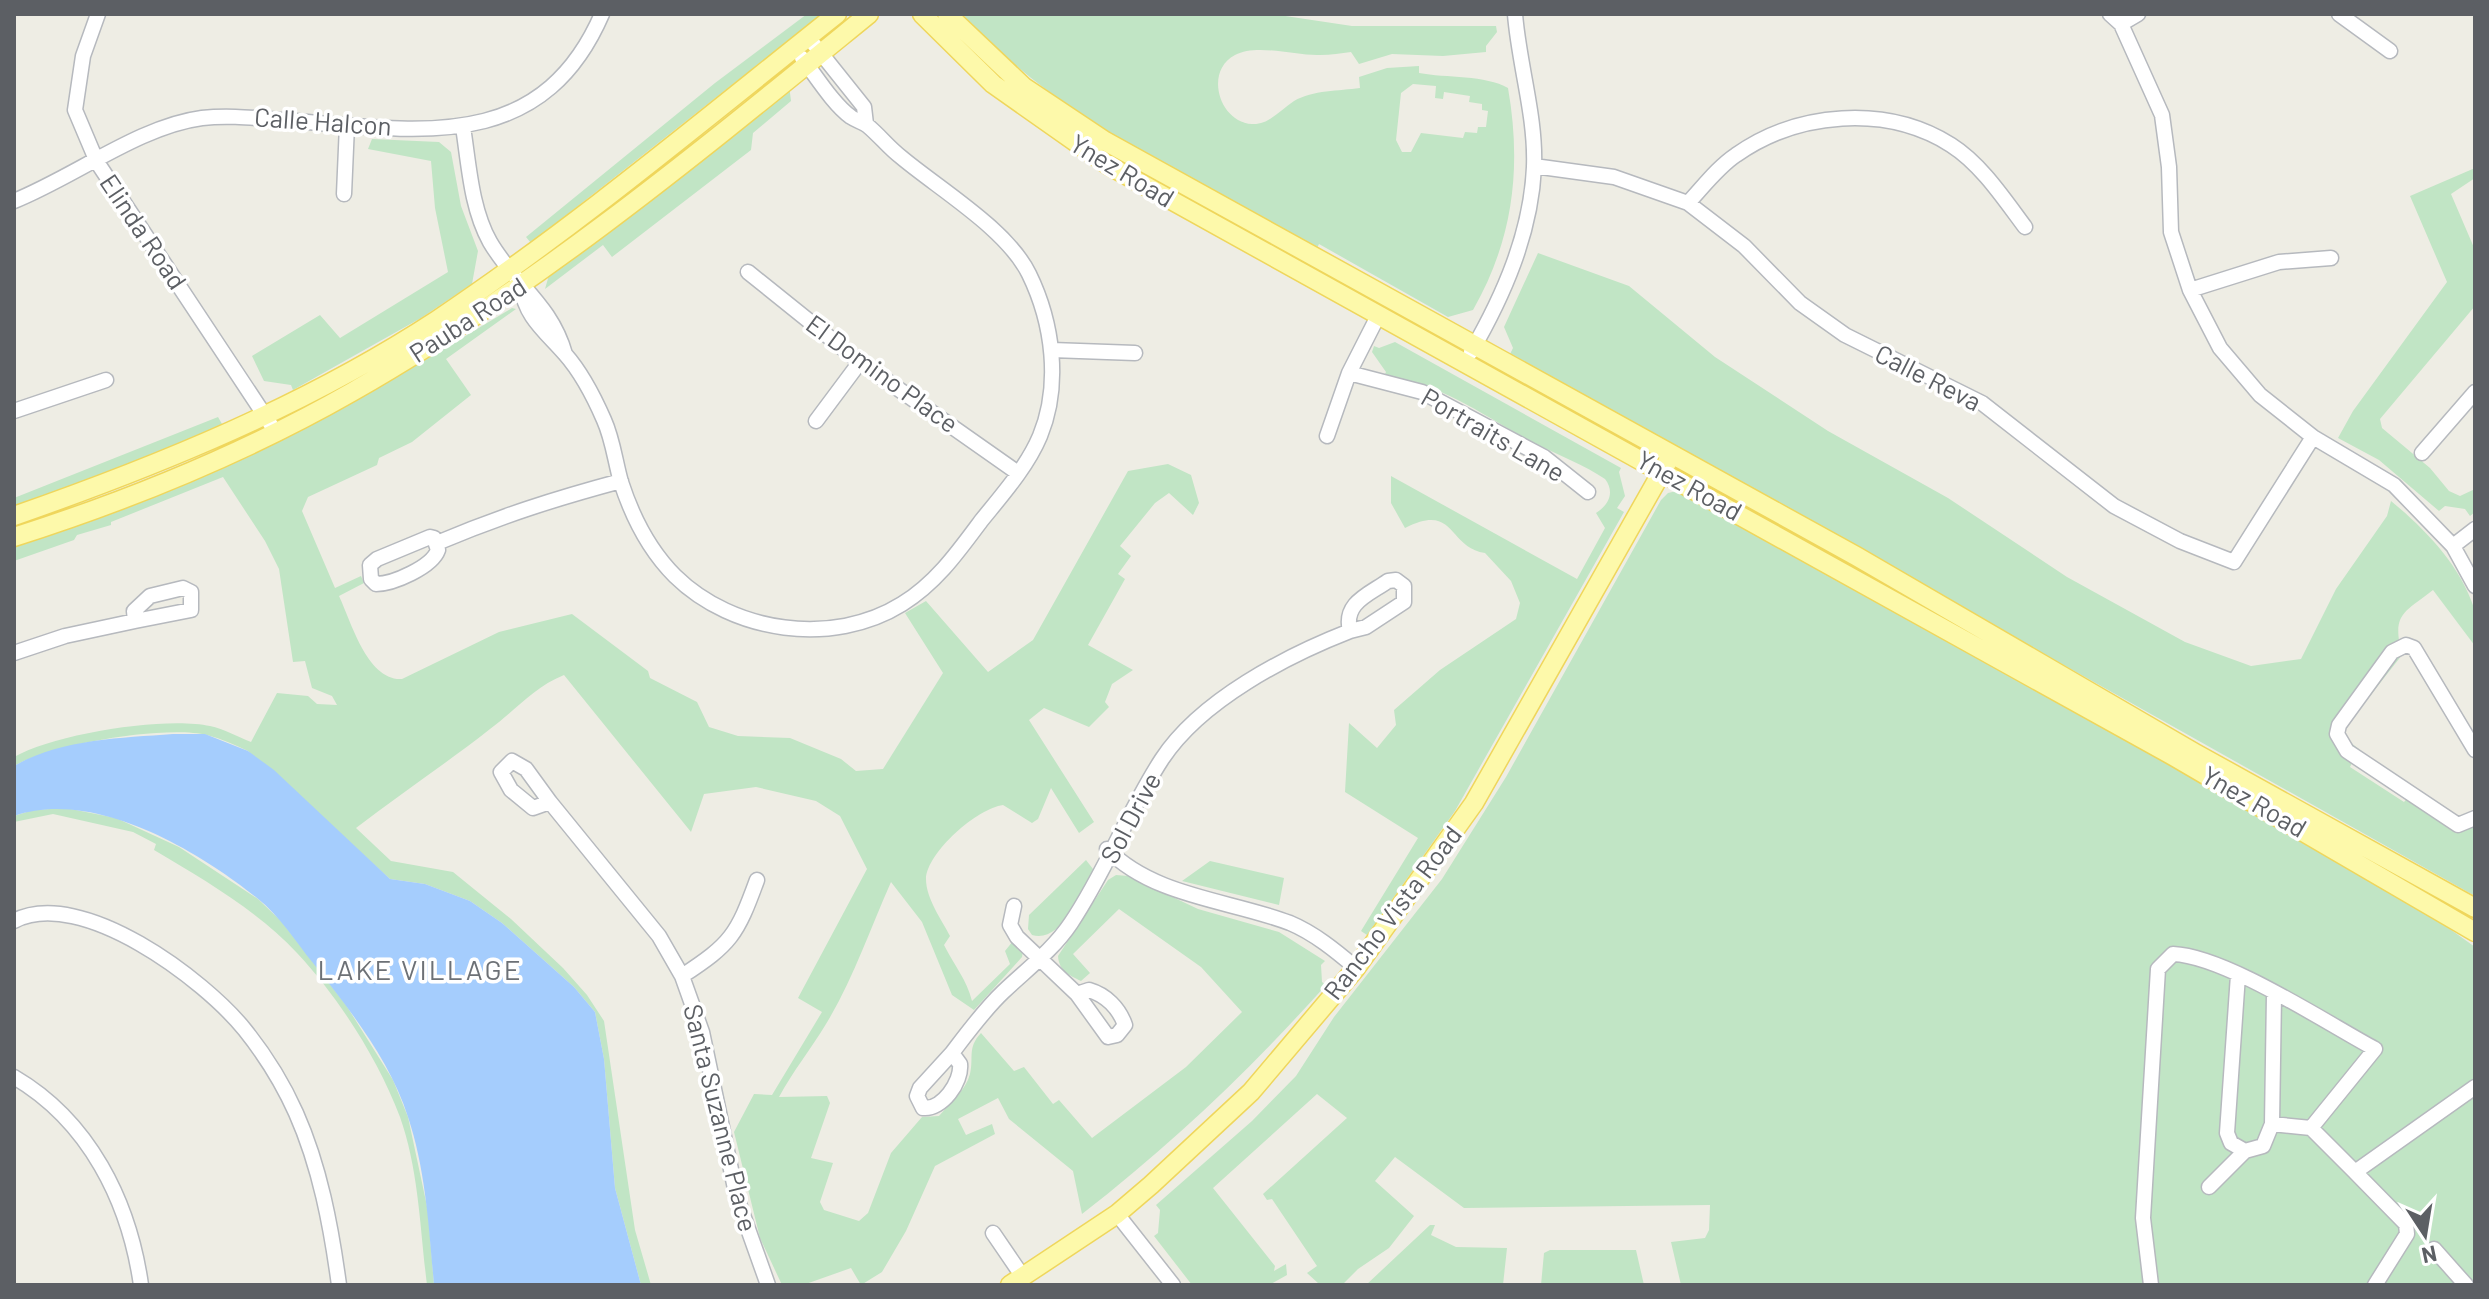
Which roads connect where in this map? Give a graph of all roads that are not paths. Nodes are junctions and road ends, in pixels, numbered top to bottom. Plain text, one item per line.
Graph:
1 (98, 14) edge
2 (602, 14) edge
3 (837, 14) edge
4 (869, 14) edge
5 (922, 14) edge
6 (947, 14) edge
7 (1515, 14) edge
8 (2138, 14) edge
9 (2339, 14) edge
10 (2116, 19) edge
11 (801, 42) junction
12 (2390, 51) dead end
13 (814, 59) junction
14 (347, 125) junction
15 (463, 127) junction
16 (97, 162) junction
17 (1534, 166) junction
18 (344, 194) dead end
19 (14, 201) edge
20 (1688, 203) junction
21 (2025, 227) dead end
22 (2331, 258) dead end
23 (508, 269) junction
24 (748, 272) dead end
25 (521, 286) junction
26 (2190, 290) junction
27 (1378, 316) junction
28 (1475, 345) junction
29 (1052, 350) junction
30 (1135, 353) dead end
31 (860, 362) junction
32 (1464, 364) junction
33 (1349, 373) junction
34 (106, 380) dead end
35 (2475, 392) edge
36 (14, 411) edge
37 (265, 414) junction
38 (816, 421) dead end
39 (275, 431) junction
40 (1327, 436) dead end
41 (2313, 437) junction
42 (2422, 453) dead end
43 (1667, 463) junction
44 (1018, 473) junction
45 (621, 481) junction
46 (1588, 492) dead end
47 (14, 516) edge
48 (2475, 529) edge
49 (14, 537) edge
50 (437, 543) junction
51 (2453, 546) junction
52 (2475, 586) edge
53 (135, 621) dead end
54 (1350, 631) dead end
55 (14, 653) edge
56 (2473, 740) edge
57 (550, 802) dead end
58 (2475, 818) edge
59 (1109, 852) junction
60 (757, 880) dead end
61 (1014, 906) dead end
62 (2475, 908) edge
63 (14, 921) edge
64 (2475, 932) edge
65 (1041, 958) junction
66 (1356, 968) junction
67 (2238, 975) junction
68 (682, 976) junction
69 (1077, 994) dead end
70 (2274, 995) junction
71 (952, 1053) dead end
72 (14, 1077) edge
73 (2475, 1087) edge
74 (2272, 1124) junction
75 (2311, 1128) junction
76 (2245, 1151) junction
77 (2355, 1172) junction
78 (2209, 1187) dead end
79 (1117, 1214) junction
80 (993, 1233) dead end
81 (2434, 1249) dead end
82 (1017, 1281) edge
83 (141, 1285) edge
84 (339, 1285) edge
85 (768, 1285) edge
86 (1173, 1285) edge
87 (2151, 1285) edge
88 (2375, 1285) edge
89 (2466, 1285) edge

1 - 16 street, Elinda Road
2 - 15 street, Calle Halcon
3 - 11 main road, Pauba Road
4 - 13 main road, Pauba Road
5 - 27 main road, Ynez Road
6 - 28 main road, Ynez Road
7 - 17 street
8 - 10 street
9 - 12 street
10 - 26 street
11 - 13 street
11 - 23 main road, Pauba Road
13 - 25 main road, Pauba Road
13 - 29 street
14 - 15 street, Calle Halcon
14 - 16 street, Calle Halcon
14 - 18 street
15 - 23 street
16 - 19 street, Calle Halcon
16 - 37 street, Elinda Road
17 - 20 street, Calle Reva
17 - 28 street
20 - 21 street
20 - 41 street, Calle Reva
22 - 26 street
23 - 25 street
23 - 37 main road, Pauba Road
24 - 31 street, El Domino Place
25 - 39 main road, Pauba Road
25 - 45 street
26 - 41 street
27 - 32 main road, Ynez Road
27 - 33 street
28 - 32 street
28 - 43 main road, Ynez Road
29 - 30 street
29 - 44 street
31 - 38 street
31 - 44 street, El Domino Place
32 - 43 main road, Ynez Road
33 - 40 street
33 - 46 street, Portraits Lane
34 - 36 street
35 - 42 street
37 - 39 street, Elinda Road
37 - 47 main road, Pauba Road
39 - 49 main road, Pauba Road
41 - 51 street
43 - 62 main road, Ynez Road
43 - 64 main road, Ynez Road
43 - 66 main road, Rancho Vista Road
44 - 45 street
45 - 50 street
48 - 51 street
50 - 50 street
51 - 52 street
53 - 55 street
54 - 59 street, Sol Drive
56 - 58 street
57 - 68 street, Santa Suzanne Place
59 - 65 street, Sol Drive
59 - 66 street
60 - 68 street
61 - 65 street
63 - 84 street
65 - 69 street
65 - 71 street, Sol Drive
66 - 79 main road, Rancho Vista Road
67 - 70 street
67 - 76 street
67 - 87 street
68 - 85 street, Santa Suzanne Place
70 - 74 street
70 - 75 street
72 - 83 street
73 - 77 street
74 - 75 street
74 - 76 street
75 - 77 street
76 - 78 street
77 - 88 street
79 - 82 main road, Rancho Vista Road
79 - 86 street
80 - 82 street
81 - 89 street

